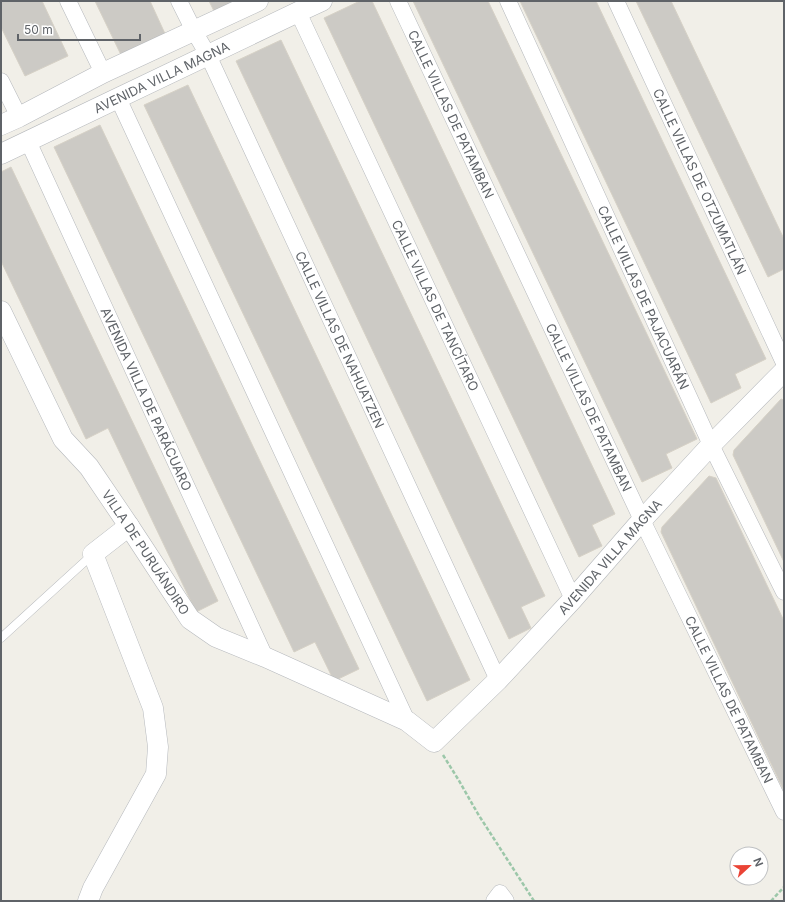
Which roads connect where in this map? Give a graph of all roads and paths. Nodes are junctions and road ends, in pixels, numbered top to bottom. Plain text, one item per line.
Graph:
1 (68, 1) edge
2 (179, 1) edge
3 (258, 1) edge
4 (322, 1) edge
5 (398, 1) edge
6 (508, 1) edge
7 (616, 1) edge
8 (298, 12) junction
9 (194, 31) junction
10 (208, 55) junction
11 (103, 73) junction
12 (1, 81) edge
13 (118, 98) junction
14 (19, 117) junction
15 (1, 125) edge
16 (28, 141) junction
17 (1, 154) edge
18 (1, 311) edge
19 (784, 363) edge
20 (784, 371) edge
21 (712, 445) junction
22 (642, 520) junction
23 (129, 526) junction
24 (93, 554) junction
25 (784, 592) edge
26 (573, 599) junction
27 (1, 638) edge
28 (265, 657) junction
29 (498, 680) junction
30 (407, 720) junction
31 (434, 742) junction
32 (784, 812) edge
33 (784, 887) edge
34 (88, 901) edge
35 (534, 901) edge
36 (771, 901) edge

1 - 11 street
2 - 9 street, CALLE VILLAS DE NAHUATZEN
3 - 9 street, AVENIDA VILLA MAGNA
4 - 8 street, AVENIDA VILLA MAGNA
5 - 22 street, CALLE VILLAS DE PATAMBAN
6 - 21 street, CALLE VILLAS DE PAJACUARÁN
7 - 19 street, CALLE VILLAS DE OTZUMATLÁN
8 - 10 street, AVENIDA VILLA MAGNA
8 - 26 street, CALLE VILLAS DE TANCÍTARO
9 - 10 street, CALLE VILLAS DE NAHUATZEN
9 - 11 street, AVENIDA VILLA MAGNA
10 - 13 street, AVENIDA VILLA MAGNA
10 - 29 street, CALLE VILLAS DE NAHUATZEN
11 - 14 street, AVENIDA VILLA MAGNA
12 - 14 street
13 - 16 street, AVENIDA VILLA MAGNA
13 - 30 street
14 - 15 street, AVENIDA VILLA MAGNA
16 - 17 street, AVENIDA VILLA MAGNA
16 - 28 street, AVENIDA VILLA DE PARÁCUARO
18 - 23 street, VILLA DE PURUÁNDIRO
20 - 21 street, AVENIDA VILLA MAGNA
21 - 22 street, AVENIDA VILLA MAGNA
21 - 25 street, CALLE VILLAS DE PAJACUARÁN
22 - 26 street, AVENIDA VILLA MAGNA
22 - 32 street, CALLE VILLAS DE PATAMBAN
23 - 24 street
23 - 28 street, VILLA DE PURUÁNDIRO
24 - 27 lane
24 - 34 street
26 - 29 street, AVENIDA VILLA MAGNA
28 - 30 street, VILLA DE PURUÁNDIRO
29 - 31 street, AVENIDA VILLA MAGNA
30 - 31 street, VILLA DE PURUÁNDIRO
31 - 35 path
33 - 36 path

